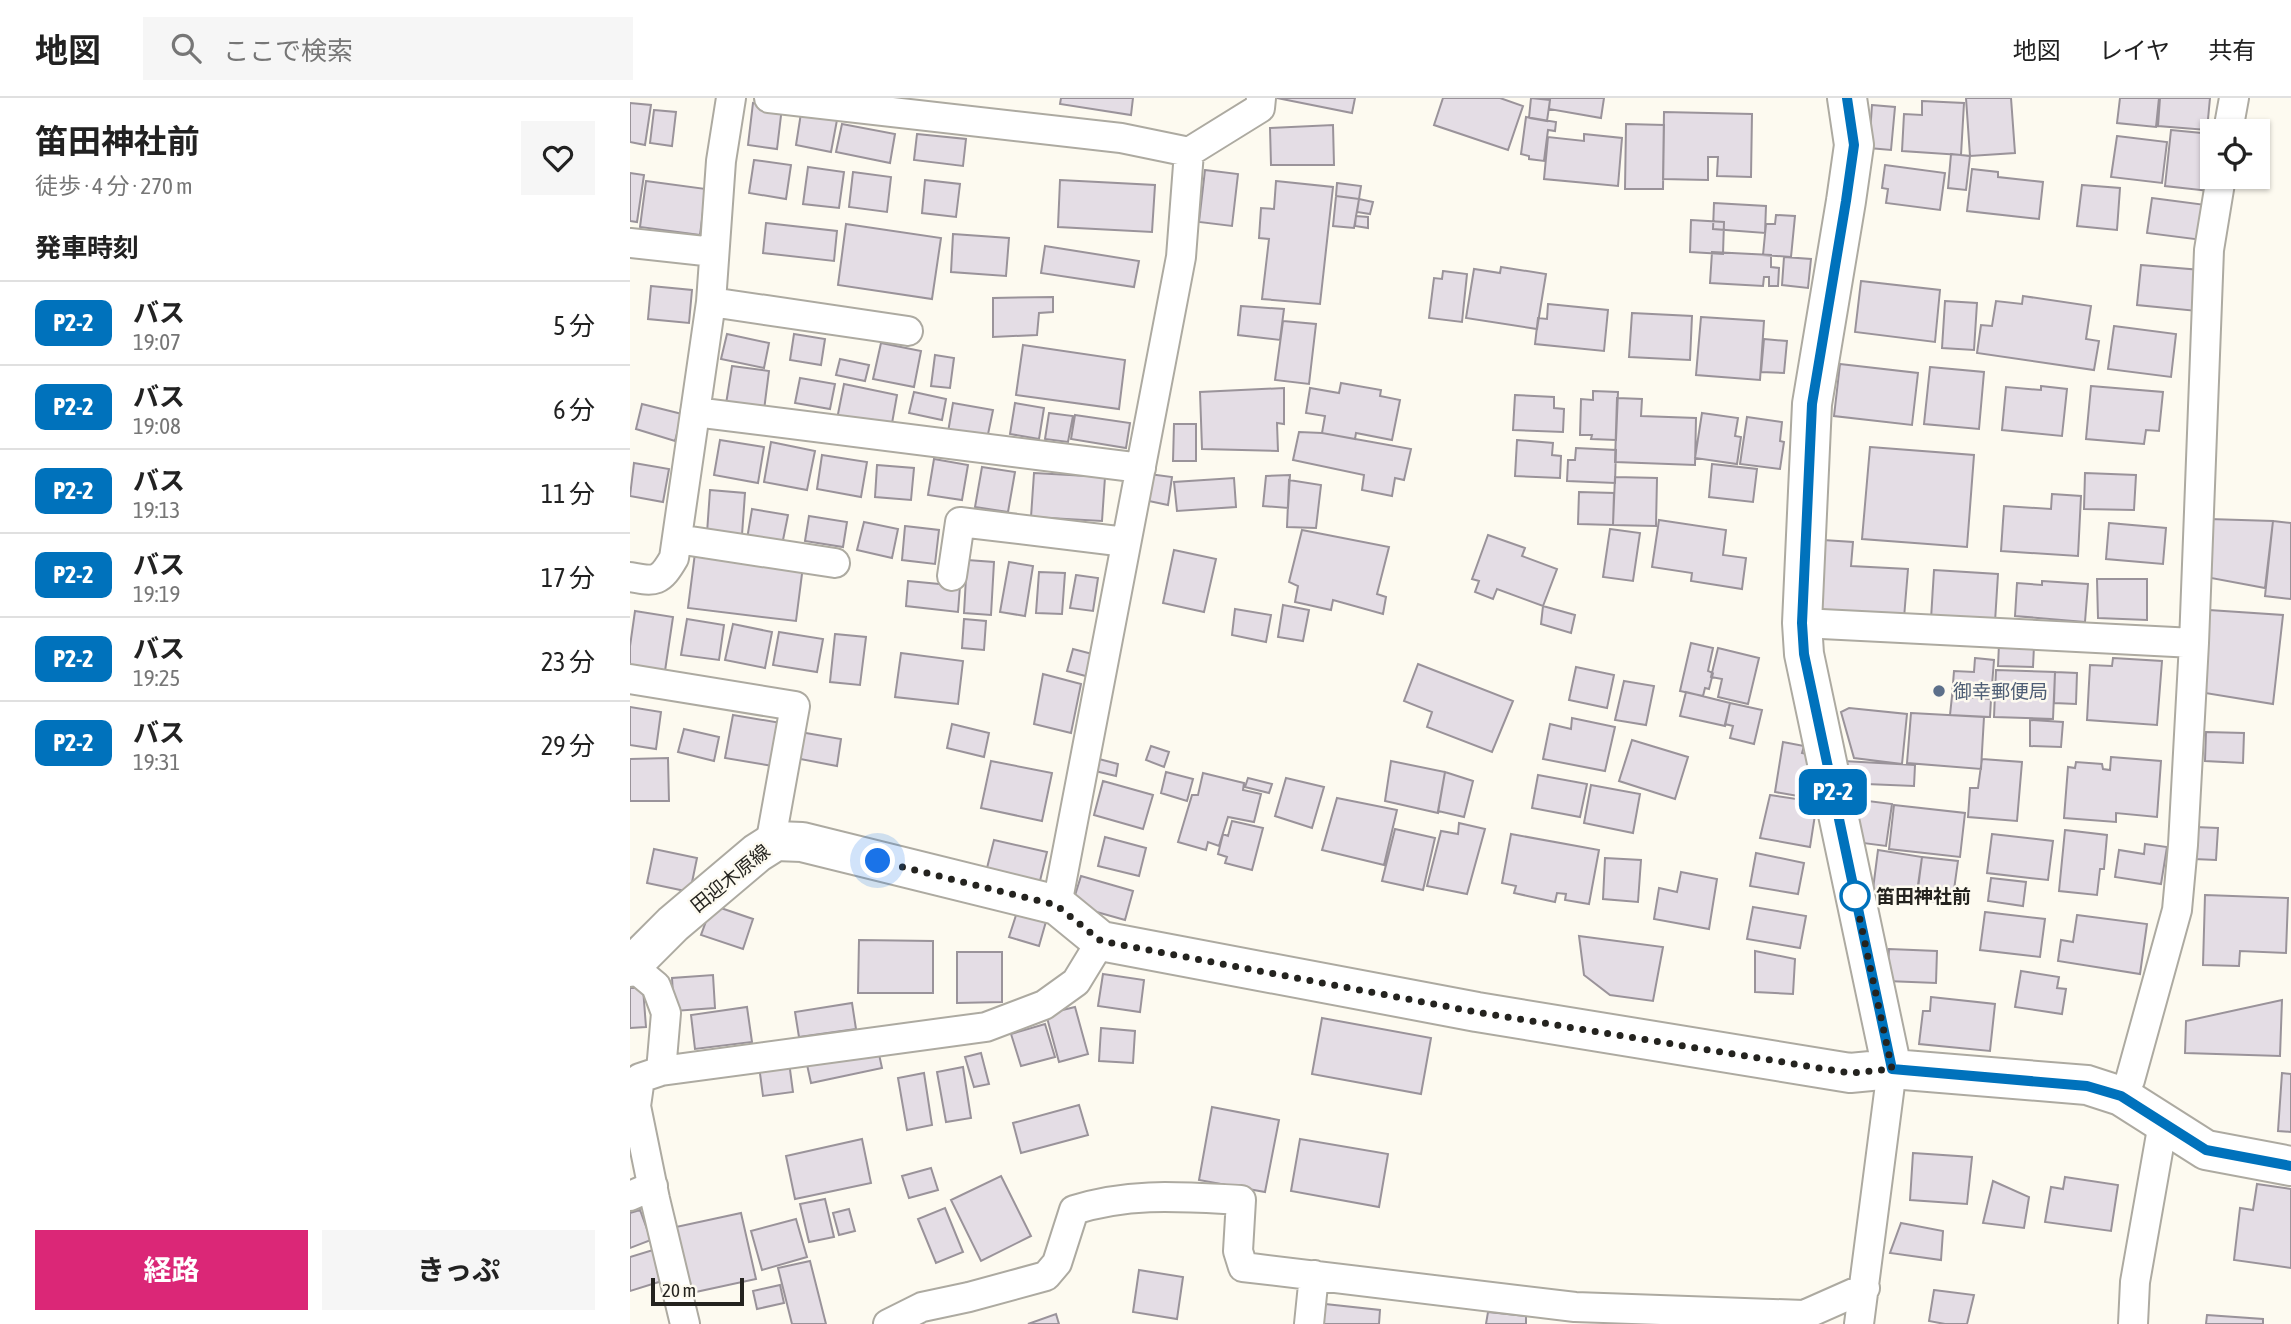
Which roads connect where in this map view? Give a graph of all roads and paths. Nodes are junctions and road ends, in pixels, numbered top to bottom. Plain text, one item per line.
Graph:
1 (731, 98) edge
2 (769, 98) edge
3 (1261, 98) edge
4 (1847, 98) edge
5 (2234, 98) edge
6 (2230, 119) edge
7 (1189, 152) junction
8 (2219, 189) edge
9 (630, 243) edge
10 (715, 252) junction
11 (711, 302) junction
12 (908, 331) dead end
13 (695, 412) junction
14 (1140, 468) junction
15 (677, 539) junction
16 (1126, 542) junction
17 (835, 563) dead end
18 (952, 576) dead end
19 (630, 578) edge
20 (1802, 623) junction
21 (2194, 643) junction
22 (630, 679) edge
23 (770, 845) junction
24 (1056, 905) junction
25 (1101, 941) junction
26 (631, 967) edge
27 (1892, 1069) junction
28 (662, 1071) junction
29 (2121, 1096) junction
30 (2163, 1123) junction
31 (2291, 1166) edge
32 (641, 1191) edge
33 (1314, 1275) junction
34 (1865, 1288) junction
35 (1629, 1316) edge
36 (1808, 1319) edge
37 (685, 1324) edge
38 (888, 1324) edge
39 (1309, 1324) edge
40 (1859, 1324) edge
41 (2133, 1324) edge

1 - 10 street
2 - 7 street
3 - 7 street
4 - 20 main road
5 - 6 street
7 - 14 street
8 - 21 street
9 - 10 street
10 - 11 street
11 - 12 street
11 - 13 street
13 - 14 street
13 - 15 street
14 - 16 street
15 - 17 street
15 - 19 street
16 - 18 street
16 - 24 street
20 - 21 street
20 - 27 main road
21 - 29 street
22 - 23 street
23 - 24 main road, 田迎木原線
23 - 26 main road, 田迎木原線
24 - 25 main road, 田迎木原線
25 - 27 main road, 田迎木原線
25 - 28 street
26 - 28 street
27 - 29 main road, 田迎木原線
27 - 34 street
28 - 32 street
29 - 30 main road, 田迎木原線
30 - 31 main road, 田迎木原線
30 - 41 street
32 - 37 street
33 - 35 street
33 - 38 street
33 - 39 street
34 - 36 street
34 - 40 street
35 - 36 street

